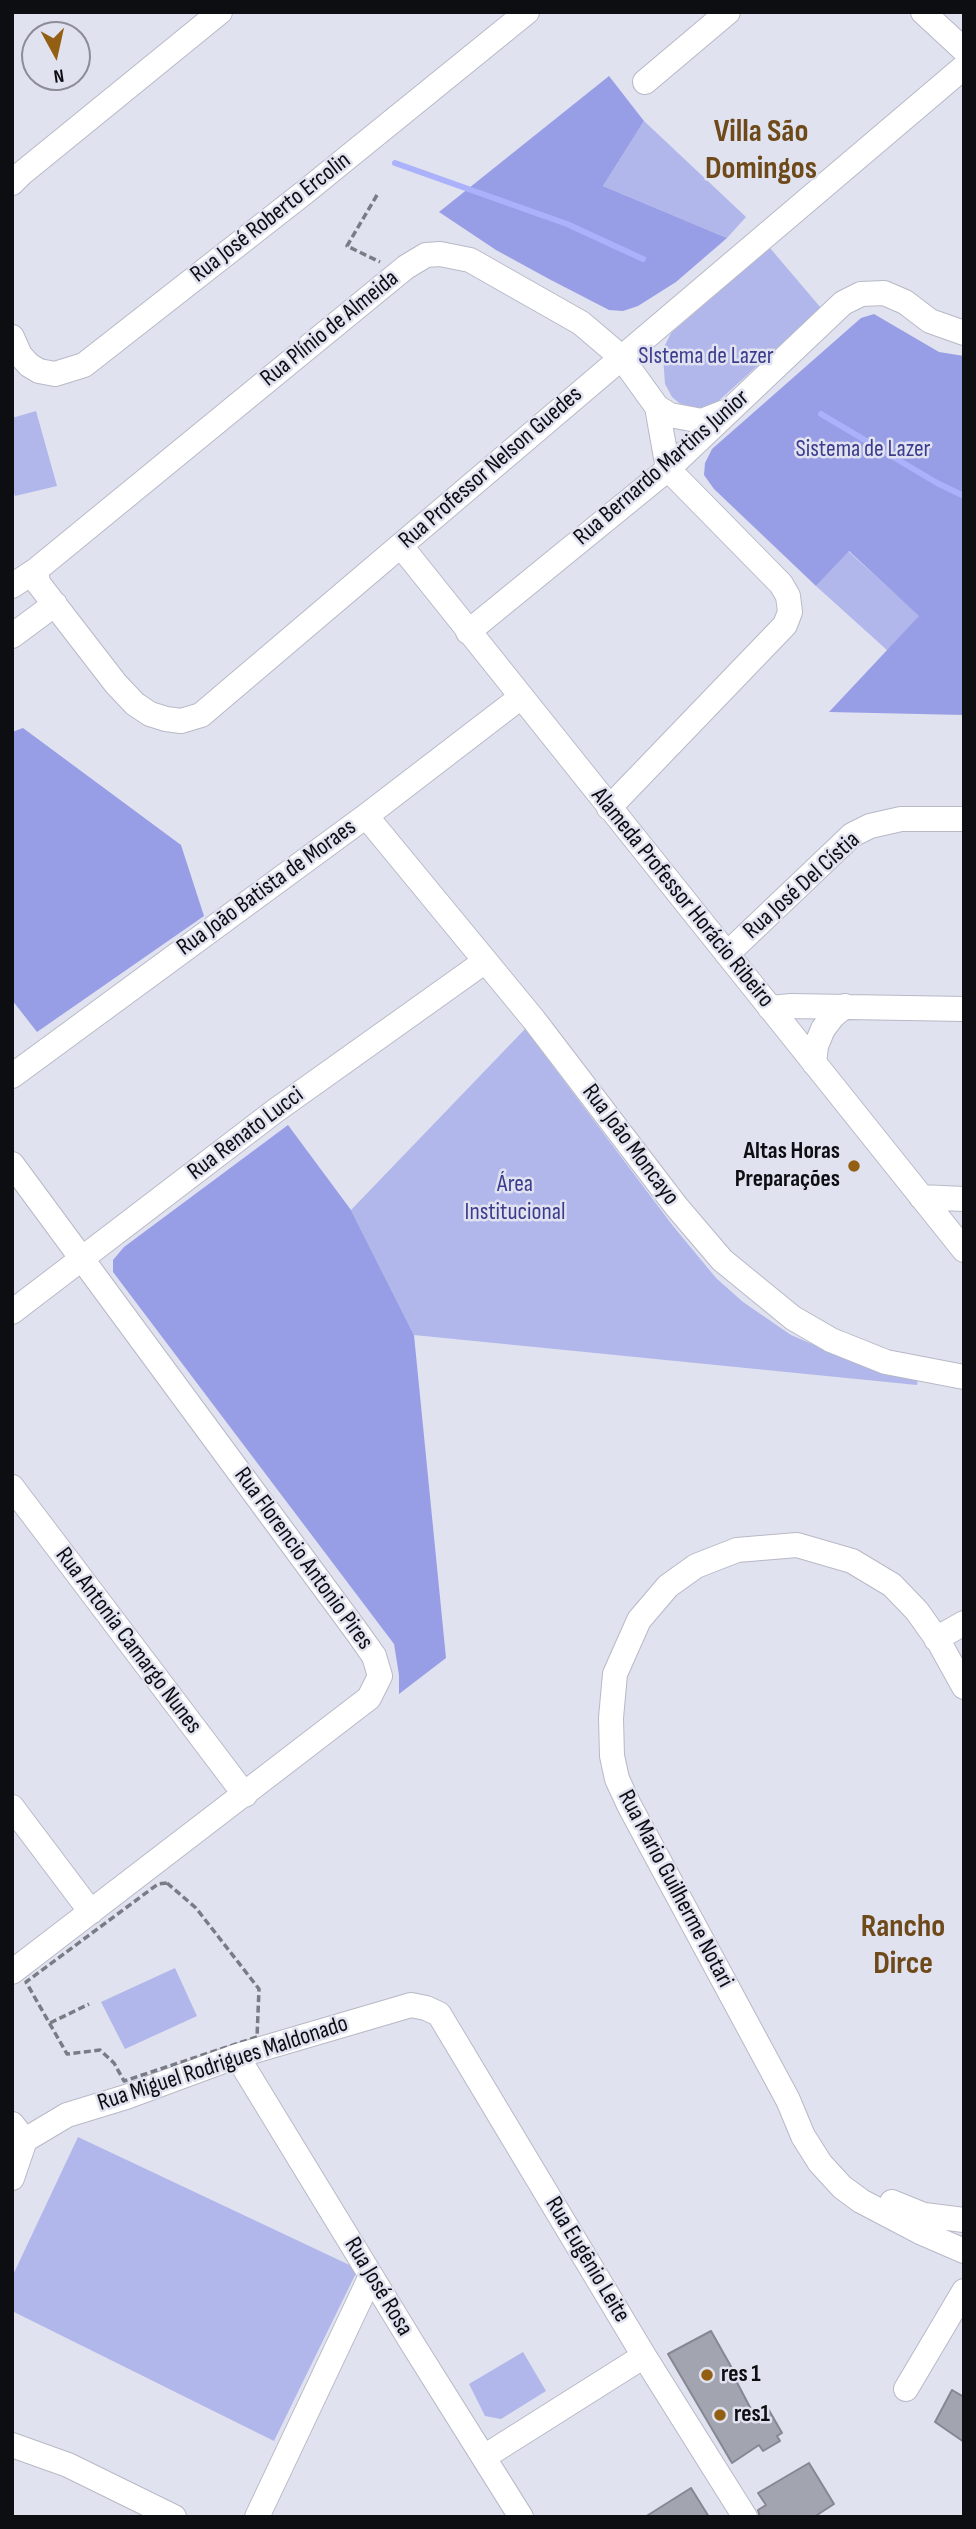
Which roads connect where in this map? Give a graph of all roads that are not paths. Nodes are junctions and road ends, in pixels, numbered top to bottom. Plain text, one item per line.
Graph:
1 (220, 12) edge
2 (527, 12) edge
3 (728, 12) edge
4 (923, 12) edge
5 (964, 50) edge
6 (964, 67) edge
7 (645, 82) dead end
8 (15, 177) edge
9 (964, 333) edge
10 (12, 337) edge
11 (621, 358) junction
12 (657, 407) junction
13 (730, 410) junction
14 (668, 468) junction
15 (401, 546) junction
16 (12, 586) edge
17 (44, 588) junction
18 (12, 599) edge
19 (12, 620) edge
20 (468, 632) junction
21 (12, 636) edge
22 (521, 697) junction
23 (609, 808) junction
24 (366, 816) junction
25 (964, 819) edge
26 (727, 954) junction
27 (484, 962) junction
28 (845, 1006) junction
29 (770, 1008) junction
30 (964, 1009) edge
31 (814, 1063) junction
32 (12, 1076) edge
33 (12, 1164) edge
34 (921, 1197) junction
35 (964, 1199) edge
36 (964, 1250) edge
37 (82, 1259) junction
38 (12, 1312) edge
39 (964, 1377) edge
40 (12, 1487) edge
41 (964, 1623) edge
42 (936, 1639) junction
43 (964, 1687) edge
44 (245, 1795) junction
45 (12, 1807) edge
46 (91, 1912) junction
47 (12, 1972) edge
48 (426, 2008) joint
49 (237, 2056) junction
50 (788, 2100) junction
51 (19, 2132) edge
52 (12, 2178) edge
53 (964, 2220) edge
54 (964, 2251) edge
55 (371, 2276) junction
56 (964, 2291) edge
57 (644, 2357) junction
58 (906, 2389) dead end
59 (12, 2445) edge
60 (484, 2457) junction
61 (174, 2517) edge
62 (257, 2517) edge
63 (521, 2517) edge
64 (745, 2517) edge

1 - 8 street
2 - 10 street, Rua José Roberto Ercolin
3 - 7 street
4 - 5 street
6 - 11 street, Rua Professor Nelson Guedes
9 - 13 street, Rua Bernardo Martins Junior
11 - 12 street, Rua Plínio de Almeida
11 - 15 street, Rua Professor Nelson Guedes
11 - 17 street, Rua Plínio de Almeida
12 - 13 street
12 - 14 street, Rua Plínio de Almeida
13 - 14 street, Rua Bernardo Martins Junior
14 - 20 street, Rua Bernardo Martins Junior
14 - 23 street
15 - 17 street, Rua Professor Nelson Guedes
15 - 20 street, Alameda Professor Horácio Ribeiro
16 - 17 street, Rua Plínio de Almeida
17 - 18 street, Rua Plínio de Almeida
17 - 19 street, Rua Plínio de Almeida
17 - 21 street, Rua Plínio de Almeida
20 - 22 street, Alameda Professor Horácio Ribeiro
22 - 23 street, Alameda Professor Horácio Ribeiro
22 - 24 street, Rua João Batista de Moraes
23 - 26 street, Alameda Professor Horácio Ribeiro
24 - 27 street, Rua João Moncayo
24 - 32 street, Rua João Batista de Moraes
25 - 26 street, Rua José Del Cístia
26 - 29 street, Alameda Professor Horácio Ribeiro
27 - 37 street, Rua Renato Lucci
27 - 39 street, Rua João Moncayo
28 - 29 street
28 - 30 street
28 - 31 street
29 - 31 street, Alameda Professor Horácio Ribeiro
31 - 34 street, Alameda Professor Horácio Ribeiro
33 - 37 street, Rua Florencio Antonio Pires
34 - 35 street
34 - 36 street, Alameda Professor Horácio Ribeiro
37 - 38 street, Rua Renato Lucci
37 - 44 street, Rua Florencio Antonio Pires
40 - 44 street, Rua Antonia Camargo Nunes
41 - 42 street
42 - 43 street, Rua Mario Guilherme Notari
42 - 50 street, Rua Mario Guilherme Notari
44 - 46 street, Rua Florencio Antonio Pires
45 - 46 street
46 - 47 street, Rua Florencio Antonio Pires
48 - 49 street, Rua Miguel Rodrigues Maldonado
48 - 57 street, Rua Eugênio Leite
49 - 51 street, Rua Miguel Rodrigues Maldonado
49 - 55 street, Rua José Rosa
50 - 53 street, Rua Mario Guilherme Notari
50 - 54 street, Rua Mario Guilherme Notari
51 - 52 street
55 - 60 street, Rua José Rosa
55 - 62 street
56 - 58 street
57 - 60 street
57 - 64 street, Rua Eugênio Leite
59 - 61 street
60 - 63 street, Rua José Rosa

